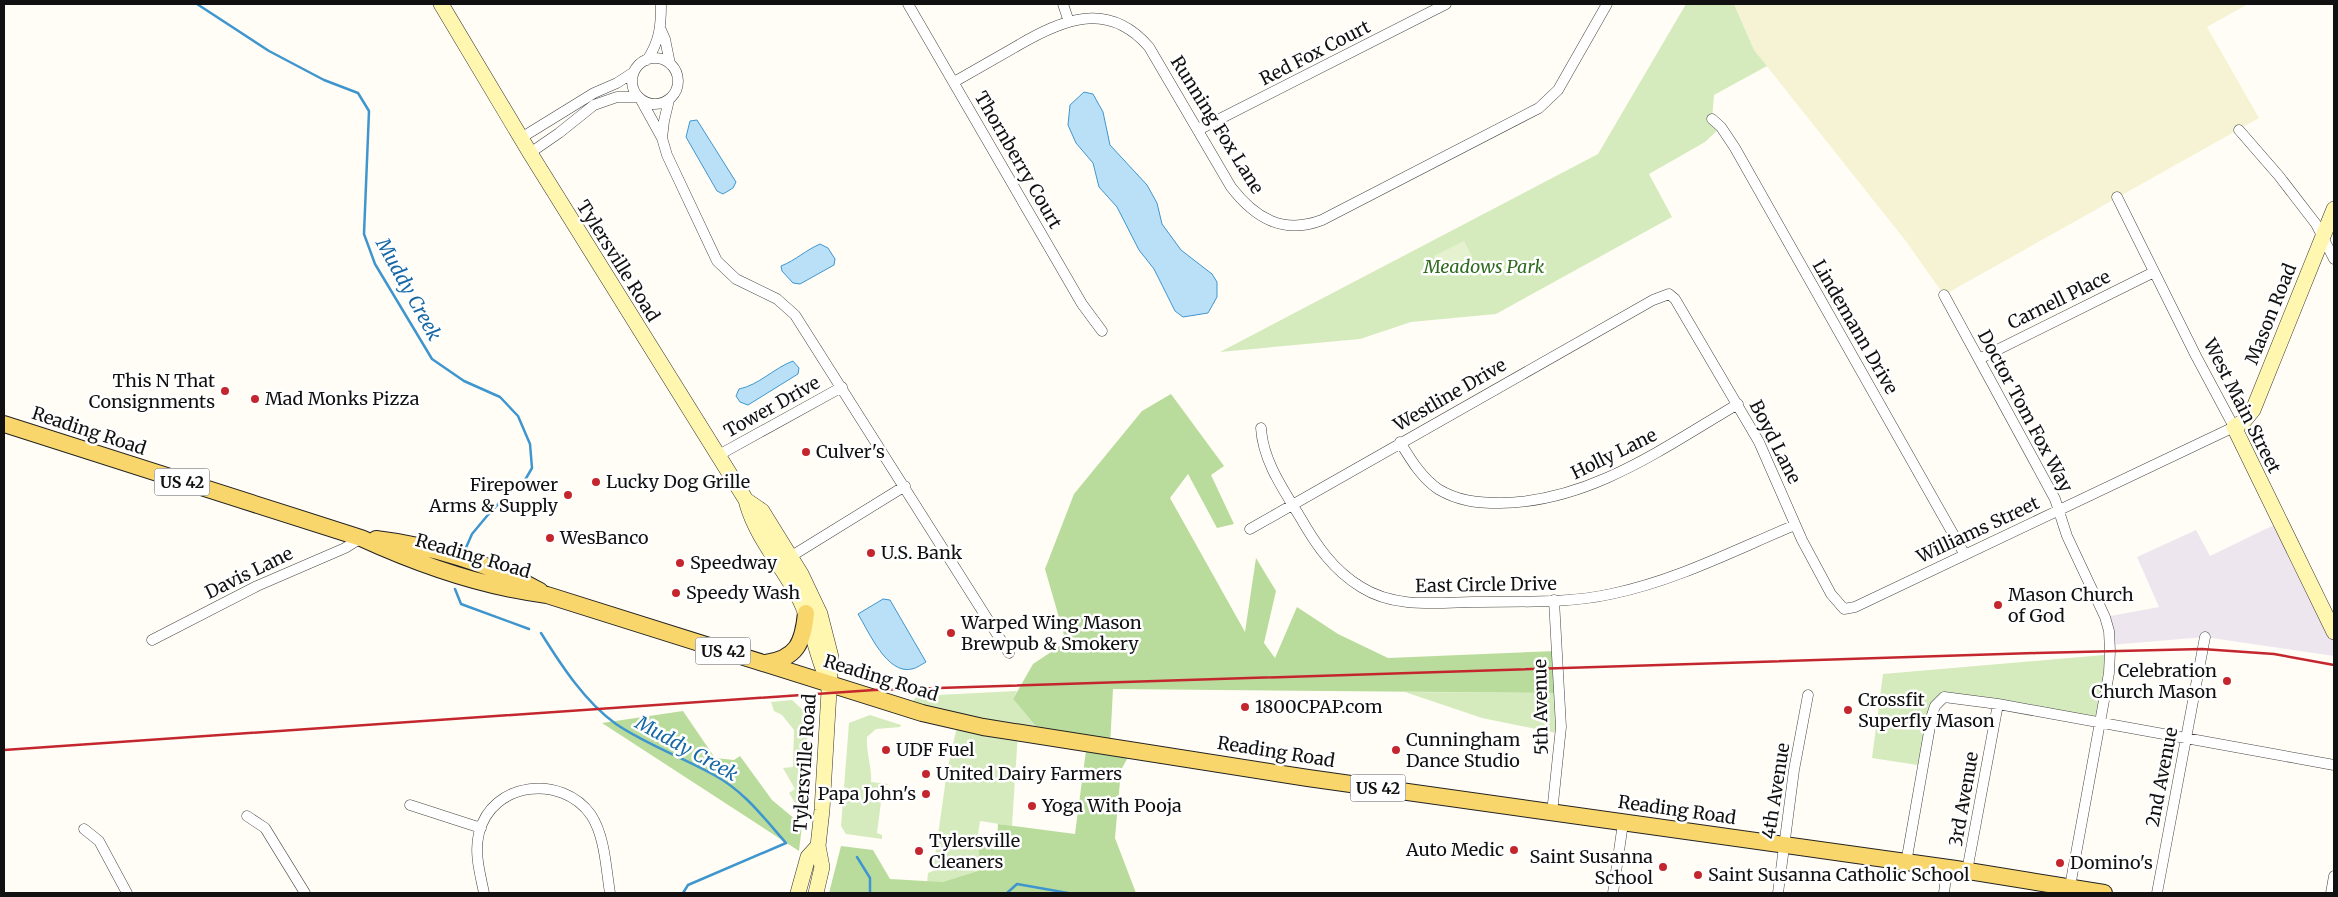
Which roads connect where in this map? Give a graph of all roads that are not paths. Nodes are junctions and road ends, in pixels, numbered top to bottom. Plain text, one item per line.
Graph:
1 (434, 4) edge
2 (441, 4) edge
3 (661, 4) edge
4 (908, 4) edge
5 (1063, 4) edge
6 (1446, 4) edge
7 (1607, 4) edge
8 (1068, 19) junction
9 (661, 30) junction
10 (461, 40) junction
11 (647, 60) junction
12 (670, 64) junction
13 (634, 72) junction
14 (954, 82) junction
15 (639, 99) junction
16 (669, 100) junction
17 (1712, 119) dead end
18 (1198, 130) junction
19 (2239, 130) dead end
20 (521, 138) junction
21 (662, 138) junction
22 (530, 153) junction
23 (2117, 197) dead end
24 (2334, 208) edge
25 (2323, 236) junction
26 (2334, 259) edge
27 (2154, 272) junction
28 (1669, 294) joint
29 (1944, 295) dead end
30 (1102, 331) dead end
31 (1978, 359) junction
32 (839, 383) junction
33 (1738, 404) junction
34 (4, 424) edge
35 (2234, 427) junction
36 (1261, 428) dead end
37 (1400, 442) junction
38 (717, 456) junction
39 (905, 486) junction
40 (746, 500) junction
41 (1292, 504) junction
42 (2059, 511) junction
43 (1795, 525) junction
44 (1250, 529) dead end
45 (362, 538) junction
46 (1965, 555) junction
47 (790, 556) junction
48 (1554, 600) junction
49 (1844, 609) joint
50 (806, 613) junction
51 (2334, 632) edge
52 (2205, 637) dead end
53 (152, 640) dead end
54 (1010, 653) dead end
55 (762, 663) junction
56 (829, 683) junction
57 (1808, 695) dead end
58 (1998, 704) junction
59 (2100, 722) junction
60 (2186, 738) junction
61 (2334, 765) edge
62 (410, 805) dead end
63 (1552, 813) junction
64 (247, 816) dead end
65 (1623, 823) junction
66 (481, 828) junction
67 (84, 829) dead end
68 (1784, 844) junction
69 (818, 846) junction
70 (1906, 862) junction
71 (1947, 868) junction
72 (1968, 871) junction
73 (2334, 876) edge
74 (2069, 890) edge
75 (126, 893) edge
76 (305, 893) edge
77 (484, 893) edge
78 (610, 893) edge
79 (798, 893) edge
80 (816, 893) edge
81 (1613, 893) edge
82 (1778, 893) edge
83 (1944, 893) edge
84 (2104, 893) edge
85 (2157, 893) edge
86 (2331, 893) edge

1 - 10 main road, Tylersville Road
2 - 10 main road, Tylersville Road
3 - 9 street
4 - 14 street, Thornberry Court
5 - 8 street
6 - 18 street, Red Fox Court
7 - 18 street, Running Fox Lane
8 - 14 street, Running Fox Lane
8 - 18 street, Running Fox Lane
9 - 11 street
9 - 12 street
10 - 20 main road, Tylersville Road
11 - 12 street
11 - 13 street
12 - 16 street
13 - 15 street
13 - 20 street
14 - 30 street, Thornberry Court
15 - 16 street
15 - 21 street
15 - 22 street
16 - 21 street
17 - 46 street, Lindemann Drive
19 - 25 street
20 - 22 main road, Tylersville Road
21 - 32 street
22 - 38 main road, Tylersville Road
23 - 27 street, West Main Street
24 - 25 main road, Mason Road
25 - 26 street
25 - 35 main road, Mason Road
27 - 31 street, Carnell Place
27 - 35 street, West Main Street
28 - 33 street, Boyd Lane
28 - 37 street, Westline Drive
29 - 31 street, Doctor Tom Fox Way
31 - 42 street, Doctor Tom Fox Way
32 - 38 street, Tower Drive
32 - 39 street, Tower Drive
33 - 37 street, Holly Lane
33 - 43 street, Boyd Lane
34 - 45 main road, Reading Road / US 42
35 - 42 street, Williams Street
35 - 51 main road, West Main Street
36 - 41 street, East Circle Drive
37 - 41 street, Westline Drive
38 - 40 main road, Tylersville Road
39 - 47 street
39 - 54 street, Tower Drive
40 - 47 main road, Tylersville Road
40 - 50 main road, Tylersville Road
41 - 44 street, Westline Drive
41 - 48 street, East Circle Drive
42 - 46 street, Williams Street
42 - 59 street, Doctor Tom Fox Way
43 - 48 street, East Circle Drive
43 - 49 street, Boyd Lane
45 - 53 street, Davis Lane
45 - 55 main road, Reading Road / US 42
46 - 49 street, Williams Street
47 - 56 main road, Tylersville Road
48 - 63 street, 5th Avenue
50 - 55 main road
50 - 56 main road, Tylersville Road
52 - 60 street, 2nd Avenue
55 - 56 main road, Reading Road / US 42
56 - 63 main road, Reading Road / US 42
56 - 69 main road, Tylersville Road
57 - 68 street, 4th Avenue
58 - 59 street
58 - 70 street
58 - 72 street, 3rd Avenue
59 - 60 street
59 - 74 street, Doctor Tom Fox Way
60 - 61 street
60 - 85 street, 2nd Avenue
62 - 66 street
63 - 65 main road, Reading Road / US 42
64 - 76 street
65 - 68 main road, Reading Road / US 42
65 - 81 street
66 - 77 street
66 - 78 street
67 - 75 street
68 - 70 main road, Reading Road / US 42
68 - 82 street, 4th Avenue
69 - 79 main road, Tylersville Road
69 - 80 main road, Tylersville Road
70 - 71 main road, Reading Road / US 42
71 - 72 main road, Reading Road / US 42
71 - 83 street, 3rd Avenue
72 - 74 main road, Reading Road / US 42
73 - 86 street
74 - 84 main road, Reading Road / US 42

